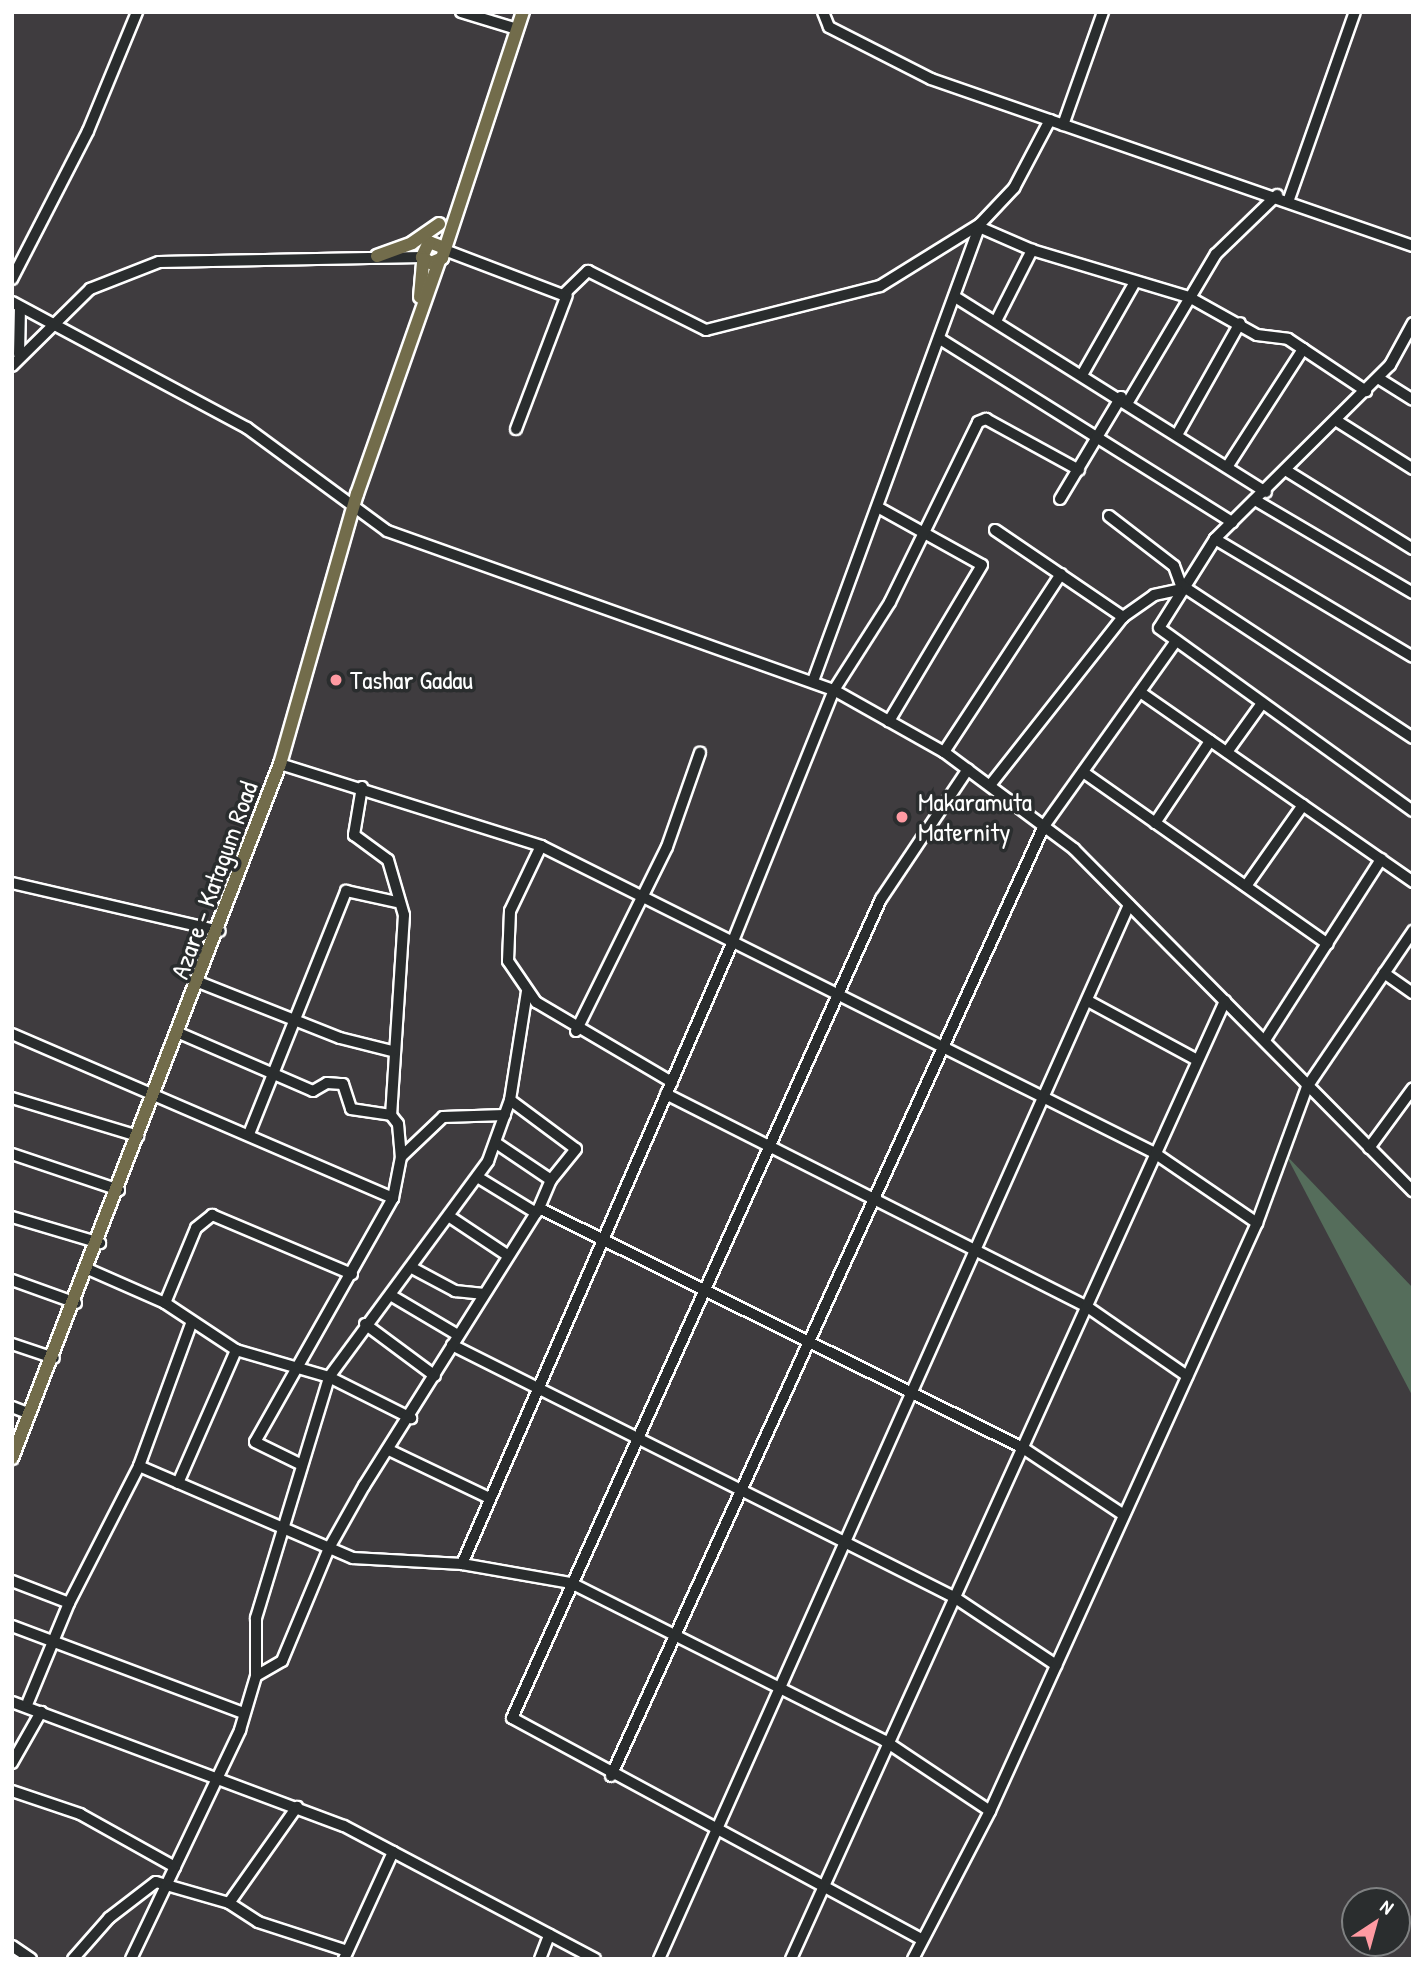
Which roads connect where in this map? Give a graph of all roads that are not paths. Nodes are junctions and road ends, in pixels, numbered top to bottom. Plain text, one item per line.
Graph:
1 (137, 12) edge
2 (461, 12) edge
3 (523, 12) edge
4 (823, 12) edge
5 (1103, 12) edge
6 (1355, 12) edge
7 (517, 29) junction
8 (1050, 120) junction
9 (1063, 125) junction
10 (1277, 195) junction
11 (457, 197) junction
12 (1289, 199) junction
13 (439, 224) junction
14 (980, 225) junction
15 (429, 242) junction
16 (1413, 246) edge
17 (1032, 250) junction
18 (441, 254) junction
19 (377, 256) junction
20 (423, 258) junction
21 (12, 279) edge
22 (1135, 282) junction
23 (567, 295) junction
24 (955, 297) junction
25 (1189, 297) junction
26 (16, 305) edge
27 (421, 306) junction
28 (996, 321) junction
29 (1240, 323) junction
30 (1413, 323) edge
31 (51, 324) junction
32 (940, 339) junction
33 (1303, 349) junction
34 (19, 354) junction
35 (12, 366) edge
36 (1082, 375) junction
37 (1378, 378) junction
38 (1366, 391) junction
39 (1125, 400) junction
40 (1413, 400) edge
41 (1337, 421) junction
42 (516, 429) dead end
43 (1178, 433) junction
44 (1101, 435) junction
45 (1229, 464) junction
46 (1413, 469) edge
47 (1079, 470) junction
48 (1287, 471) junction
49 (1266, 492) junction
50 (1060, 499) dead end
51 (1255, 500) junction
52 (354, 509) junction
53 (881, 509) junction
54 (1109, 516) dead end
55 (1232, 522) junction
56 (995, 530) dead end
57 (924, 533) junction
58 (1215, 539) junction
59 (1413, 549) edge
60 (1061, 573) junction
61 (1179, 587) junction
62 (1413, 593) edge
63 (1123, 617) junction
64 (1174, 644) junction
65 (1413, 657) edge
66 (813, 681) junction
67 (834, 690) junction
68 (1140, 692) junction
69 (1260, 706) junction
70 (889, 721) junction
71 (1413, 738) edge
72 (1210, 741) junction
73 (944, 752) junction
74 (1227, 752) junction
75 (700, 753) dead end
76 (281, 764) junction
77 (968, 769) junction
78 (1083, 772) junction
79 (991, 784) junction
80 (362, 788) junction
81 (1303, 805) junction
82 (1413, 811) edge
83 (1155, 823) junction
84 (1044, 826) junction
85 (541, 846) junction
86 (1381, 859) junction
87 (1413, 882) edge
88 (12, 883) edge
89 (1246, 886) junction
90 (639, 894) junction
91 (397, 902) junction
92 (1129, 905) junction
93 (220, 931) junction
94 (1413, 931) edge
95 (733, 941) junction
96 (1328, 944) junction
97 (1384, 972) junction
98 (201, 982) junction
99 (527, 992) junction
100 (837, 993) junction
101 (1413, 993) edge
102 (1088, 1001) junction
103 (1225, 1001) junction
104 (295, 1020) junction
105 (576, 1031) junction
106 (179, 1033) junction
107 (12, 1034) edge
108 (1265, 1040) junction
109 (940, 1045) junction
110 (392, 1051) junction
111 (1197, 1060) junction
112 (274, 1073) junction
113 (672, 1082) junction
114 (1307, 1087) junction
115 (1413, 1088) edge
116 (155, 1094) junction
117 (666, 1094) junction
118 (12, 1098) edge
119 (1046, 1098) junction
120 (510, 1100) junction
121 (391, 1115) junction
122 (505, 1115) junction
123 (249, 1134) junction
124 (138, 1136) junction
125 (496, 1143) junction
126 (767, 1145) junction
127 (1369, 1148) junction
128 (1153, 1152) junction
129 (12, 1154) edge
130 (401, 1157) junction
131 (479, 1178) junction
132 (551, 1180) junction
133 (119, 1190) junction
134 (1413, 1191) edge
135 (393, 1198) junction
136 (873, 1198) junction
137 (538, 1211) junction
138 (12, 1217) edge
139 (450, 1217) junction
140 (1257, 1223) junction
141 (600, 1241) junction
142 (100, 1243) junction
143 (979, 1252) junction
144 (508, 1255) junction
145 (90, 1269) junction
146 (414, 1269) junction
147 (352, 1274) junction
148 (12, 1280) edge
149 (702, 1290) junction
150 (482, 1294) junction
151 (392, 1296) junction
152 (76, 1303) junction
153 (165, 1303) junction
154 (1086, 1306) junction
155 (191, 1324) junction
156 (365, 1324) junction
157 (455, 1340) junction
158 (808, 1343) junction
159 (12, 1344) edge
160 (236, 1350) junction
161 (54, 1358) junction
162 (294, 1368) junction
163 (435, 1376) junction
164 (1187, 1376) junction
165 (329, 1377) junction
166 (536, 1385) junction
167 (914, 1395) junction
168 (12, 1407) edge
169 (30, 1414) junction
170 (411, 1418) junction
171 (637, 1435) junction
172 (1023, 1448) junction
173 (14, 1450) edge
174 (391, 1451) junction
175 (300, 1464) junction
176 (139, 1466) junction
177 (178, 1483) junction
178 (742, 1488) junction
179 (489, 1498) junction
180 (1124, 1515) junction
181 (283, 1528) junction
182 (846, 1544) junction
183 (330, 1548) junction
184 (462, 1564) junction
185 (12, 1581) edge
186 (571, 1583) junction
187 (954, 1597) junction
188 (69, 1602) junction
189 (12, 1626) edge
190 (676, 1634) junction
191 (55, 1640) junction
192 (1056, 1665) junction
193 (256, 1676) junction
194 (782, 1688) junction
195 (12, 1700) edge
196 (28, 1702) junction
197 (41, 1712) junction
198 (241, 1712) junction
199 (68, 1720) junction
200 (885, 1741) junction
201 (12, 1763) edge
202 (217, 1776) junction
203 (611, 1776) junction
204 (12, 1791) edge
205 (297, 1807) junction
206 (990, 1811) junction
207 (716, 1832) junction
208 (393, 1852) junction
209 (175, 1867) junction
210 (166, 1885) junction
211 (823, 1889) junction
212 (229, 1903) junction
213 (549, 1935) junction
214 (921, 1939) junction
215 (12, 1946) edge
216 (345, 1955) edge
217 (31, 1959) edge
218 (73, 1959) edge
219 (131, 1959) edge
220 (540, 1959) edge
221 (595, 1959) edge
222 (659, 1959) edge
223 (791, 1959) edge
224 (913, 1959) edge

1 - 21 street
2 - 7 street
3 - 7 main road, Azare - Katagum Road
4 - 8 street
5 - 9 street
6 - 12 street
7 - 11 main road, Azare - Katagum Road
8 - 9 street
8 - 14 street
9 - 10 street
10 - 12 street
10 - 25 street
11 - 13 main road, Azare - Katagum Road
11 - 18 main road, Azare - Katagum Road
12 - 16 street
13 - 15 main road, Azare - Katagum Road
13 - 19 main road
14 - 17 street
14 - 23 street
14 - 24 street
15 - 18 main road
15 - 20 main road, Azare - Katagum Road
17 - 22 street
17 - 28 street
18 - 20 main road
18 - 23 street
18 - 27 main road, Azare - Katagum Road
19 - 20 street
19 - 31 street
20 - 27 main road, Azare - Katagum Road
22 - 25 street
22 - 36 street
23 - 42 street
24 - 28 street
24 - 32 street
25 - 29 street
25 - 39 street
26 - 31 street
26 - 34 street
27 - 52 main road, Azare - Katagum Road
28 - 36 street
29 - 33 street
29 - 43 street
30 - 37 street
31 - 34 street
31 - 52 street
32 - 44 street
32 - 53 street
33 - 38 street
33 - 45 street
34 - 35 street
36 - 39 street
37 - 38 street
37 - 40 street
38 - 41 street
39 - 43 street
39 - 44 street
41 - 46 street
41 - 48 street
43 - 45 street
44 - 47 street
44 - 55 street
45 - 49 street
47 - 50 street
47 - 57 street
48 - 49 street
48 - 59 street
49 - 51 street
51 - 55 street
51 - 62 street
52 - 66 street
52 - 76 main road, Azare - Katagum Road
53 - 57 street
53 - 66 street
54 - 61 street
55 - 58 street
56 - 60 street
57 - 67 street
57 - 70 street
58 - 61 street
58 - 65 street
60 - 63 street
60 - 73 street
61 - 63 street
61 - 64 street
61 - 71 street
63 - 79 street
64 - 68 street
64 - 69 street
66 - 67 street
67 - 70 street
67 - 95 street
68 - 72 street
68 - 78 street
69 - 74 street
69 - 82 street
70 - 73 street
72 - 74 street
72 - 83 street
73 - 77 street
74 - 81 street
75 - 90 street
76 - 80 street
76 - 93 main road, Azare - Katagum Road
77 - 79 street
77 - 100 street
78 - 83 street
78 - 84 street
79 - 84 street
80 - 85 street
80 - 91 street
81 - 86 street
81 - 89 street
83 - 89 street
84 - 92 street
84 - 109 street
85 - 90 street
85 - 99 street
86 - 87 street
86 - 96 street
88 - 93 street
89 - 96 street
90 - 95 street
90 - 105 street
91 - 104 street
91 - 110 street
92 - 102 street
92 - 103 street
93 - 98 main road, Azare - Katagum Road
94 - 97 street
95 - 100 street
95 - 113 street
96 - 108 street
97 - 101 street
97 - 114 street
98 - 104 street
98 - 106 main road, Azare - Katagum Road
99 - 105 street
99 - 120 street
100 - 109 street
100 - 126 street
102 - 111 street
102 - 119 street
103 - 108 street
103 - 111 street
104 - 110 street
104 - 112 street
105 - 113 street
106 - 112 street
106 - 116 main road, Azare - Katagum Road
107 - 116 street
108 - 114 street
109 - 119 street
109 - 136 street
110 - 121 street
111 - 128 street
112 - 121 street
112 - 123 street
113 - 117 street
114 - 127 street
114 - 140 street
115 - 127 street
116 - 123 street
116 - 124 main road, Azare - Katagum Road
117 - 126 street
117 - 141 street
118 - 124 street
119 - 128 street
119 - 143 street
120 - 122 street
120 - 132 street
121 - 130 street
122 - 125 street
122 - 130 street
123 - 135 street
124 - 133 main road, Azare - Katagum Road
125 - 131 street
125 - 132 street
126 - 136 street
126 - 149 street
127 - 134 street
128 - 140 street
128 - 154 street
129 - 133 street
130 - 135 street
131 - 137 street
131 - 139 street
132 - 137 street
133 - 142 main road, Azare - Katagum Road
135 - 147 street
136 - 143 street
136 - 158 street
137 - 141 street
137 - 144 street
138 - 142 street
139 - 144 street
139 - 146 street
140 - 164 street
141 - 149 street
141 - 166 street
142 - 145 main road, Azare - Katagum Road
143 - 154 street
143 - 167 street
144 - 150 street
145 - 152 main road, Azare - Katagum Road
145 - 153 street
146 - 150 street
146 - 151 street
147 - 153 street
147 - 162 street
148 - 152 street
149 - 158 street
149 - 171 street
150 - 157 street
151 - 156 street
151 - 157 street
152 - 161 main road, Azare - Katagum Road
153 - 155 street
154 - 164 street
154 - 172 street
155 - 160 street
155 - 176 street
156 - 163 street
156 - 165 street
157 - 163 street
157 - 166 street
158 - 167 street
158 - 178 street
159 - 161 street
160 - 162 street
160 - 177 street
161 - 169 main road, Azare - Katagum Road
162 - 165 street
162 - 175 street
163 - 170 street
164 - 180 street
165 - 170 street
165 - 175 street
166 - 171 street
166 - 179 street
167 - 172 street
167 - 182 street
168 - 169 street
169 - 173 main road, Azare - Katagum Road
170 - 174 street
171 - 178 street
171 - 186 street
172 - 180 street
172 - 187 street
174 - 179 street
174 - 183 street
175 - 181 street
176 - 177 street
176 - 188 street
177 - 181 street
178 - 182 street
178 - 190 street
179 - 184 street
180 - 192 street
181 - 183 street
181 - 193 street
182 - 187 street
182 - 194 street
183 - 184 street
183 - 193 street
184 - 186 street
185 - 188 street
186 - 190 street
186 - 203 street
187 - 192 street
187 - 200 street
188 - 191 street
189 - 191 street
190 - 194 street
190 - 203 street
191 - 196 street
191 - 198 street
192 - 206 street
193 - 198 street
194 - 200 street
194 - 207 street
195 - 196 street
195 - 197 street
196 - 199 street
197 - 199 street
197 - 201 street
198 - 202 street
199 - 202 street
200 - 206 street
200 - 211 street
202 - 205 street
202 - 209 street
203 - 207 street
204 - 209 street
205 - 208 street
205 - 212 street
206 - 214 street
207 - 211 street
207 - 222 street
208 - 213 street
208 - 216 street
209 - 210 street
210 - 212 street
210 - 218 street
210 - 219 street
211 - 214 street
211 - 223 street
212 - 216 street
213 - 220 street
213 - 221 street
214 - 224 street
215 - 217 street

